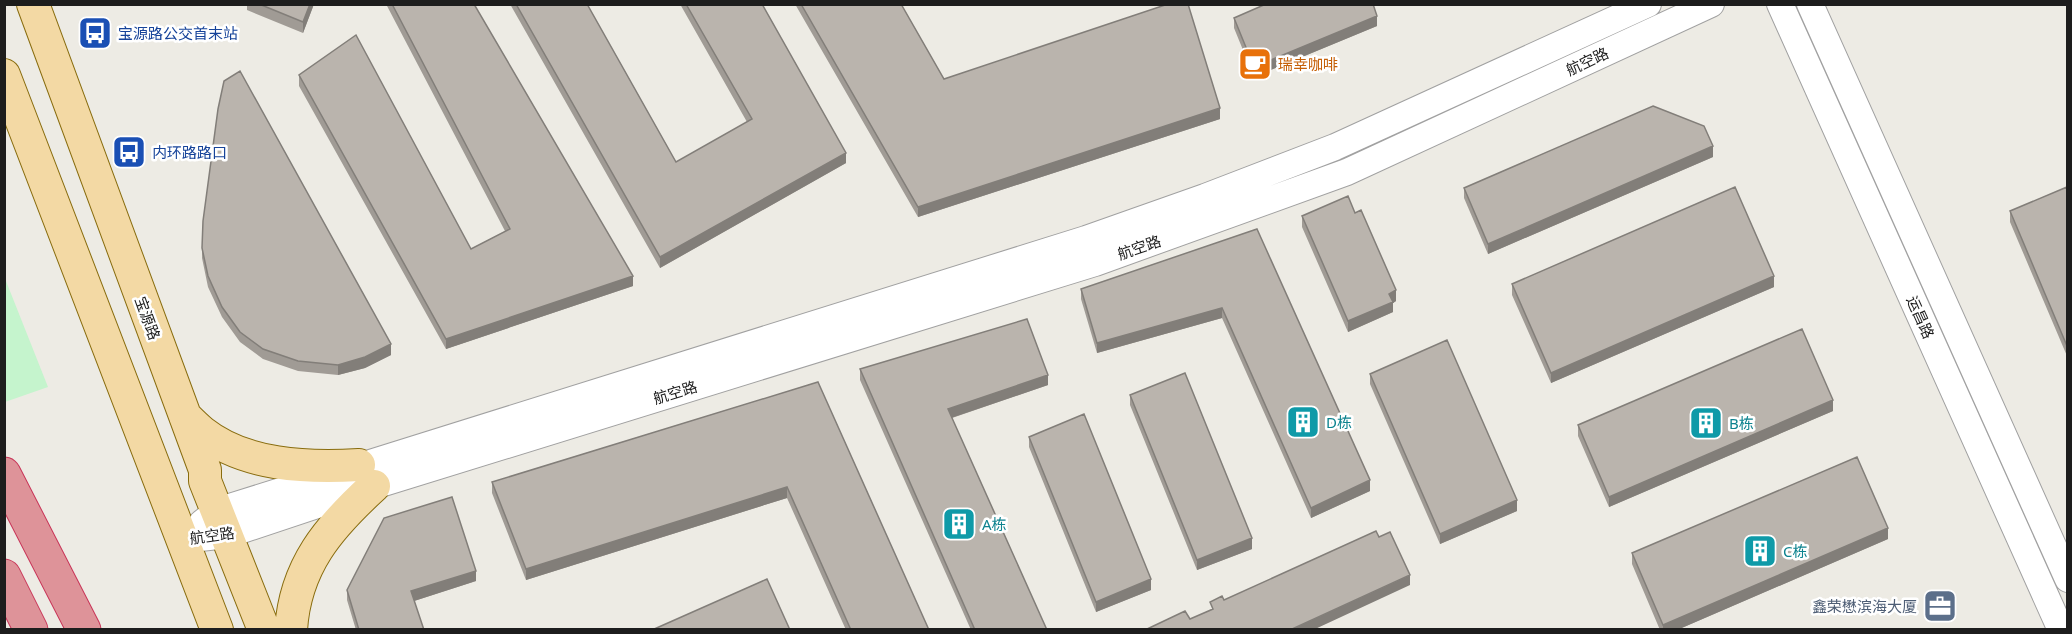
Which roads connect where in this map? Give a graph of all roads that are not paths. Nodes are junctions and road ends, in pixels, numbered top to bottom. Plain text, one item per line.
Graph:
1 (33, 4) edge
2 (1648, 4) edge
3 (1711, 4) edge
4 (1780, 4) edge
5 (1810, 4) edge
6 (4, 75) edge
7 (183, 414) junction
8 (4, 474) edge
9 (367, 475) junction
10 (222, 523) junction
11 (182, 540) junction
12 (4, 576) edge
13 (2067, 579) edge
14 (31, 630) edge
15 (84, 630) edge
16 (217, 630) edge
17 (264, 630) edge
18 (291, 630) edge
19 (2061, 630) edge

1 - 7 main road, 宝源路
2 - 9 street, 航空路
3 - 9 street, 航空路
4 - 19 street, 运昌路
5 - 13 street, 运昌路
6 - 11 main road
7 - 9 main road
7 - 10 main road, 宝源路
8 - 15 highway
9 - 10 street, 航空路
9 - 18 main road
10 - 11 street, 航空路
10 - 17 main road, 宝源路
11 - 16 main road
12 - 14 highway

